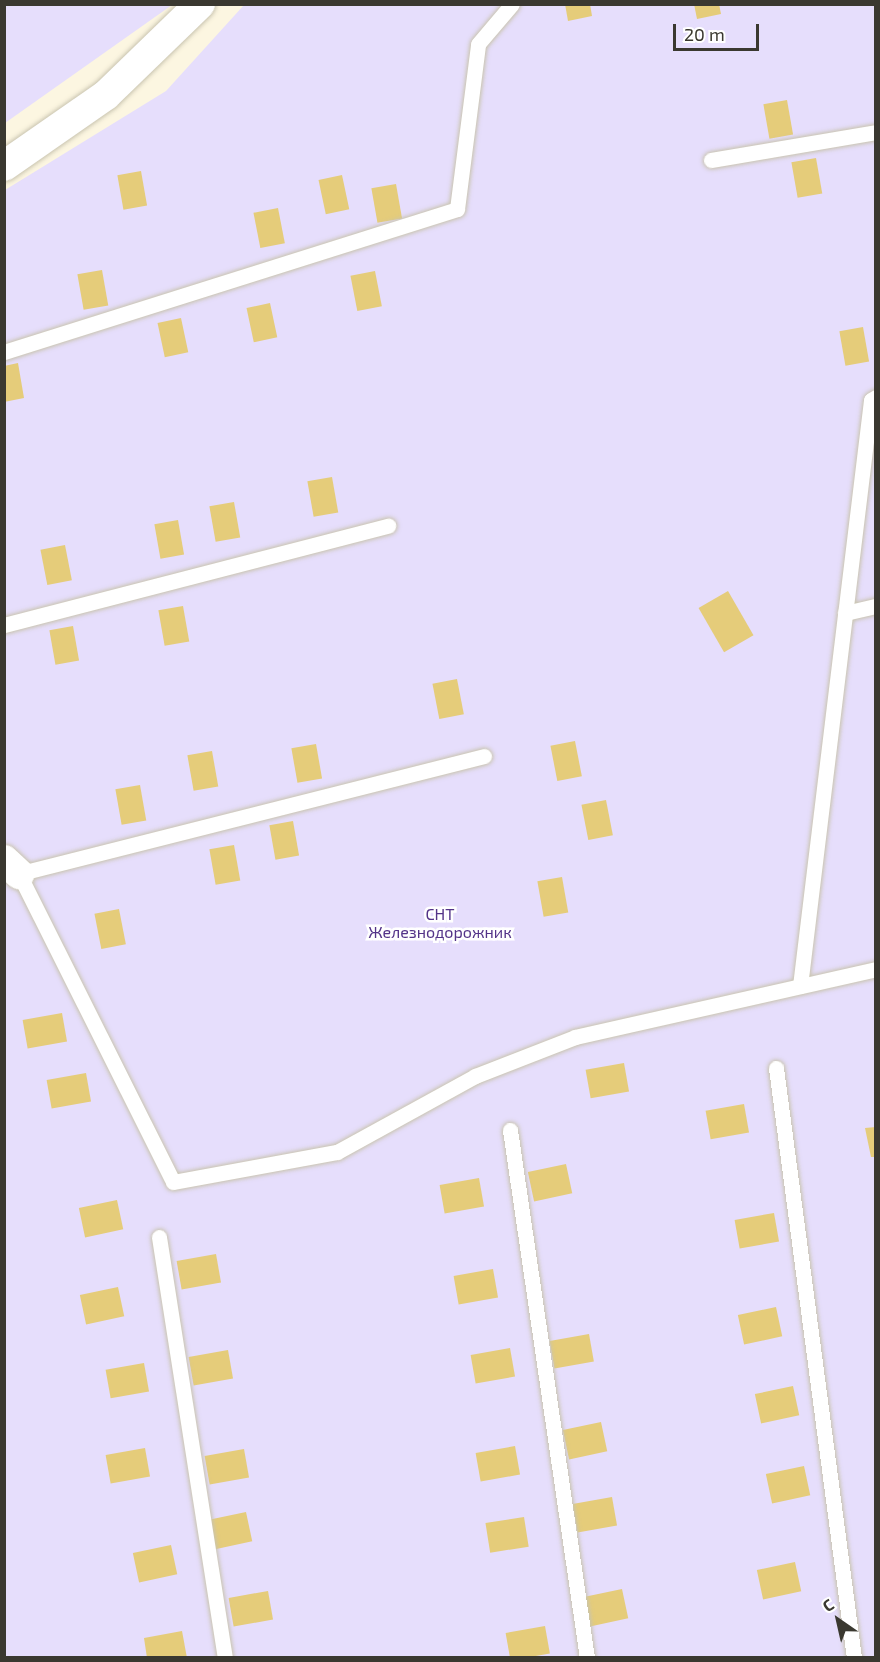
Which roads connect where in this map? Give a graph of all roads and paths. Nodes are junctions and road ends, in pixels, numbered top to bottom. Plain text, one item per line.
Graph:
1 (200, 4) edge
2 (512, 4) edge
3 (876, 132) edge
4 (711, 160) dead end
5 (4, 166) edge
6 (4, 352) edge
7 (876, 397) edge
8 (388, 526) dead end
9 (876, 606) edge
10 (845, 613) junction
11 (4, 625) edge
12 (484, 756) dead end
13 (12, 867) edge
14 (876, 969) edge
15 (800, 986) junction
16 (776, 1068) dead end
17 (510, 1130) dead end
18 (159, 1237) dead end
19 (225, 1658) edge
20 (587, 1658) edge
21 (854, 1658) edge

1 - 5 street
2 - 6 lane
3 - 4 lane
7 - 10 lane
8 - 11 lane
9 - 10 lane
10 - 15 lane
12 - 13 lane
13 - 15 lane
14 - 15 lane
16 - 21 lane
17 - 20 lane
18 - 19 lane

